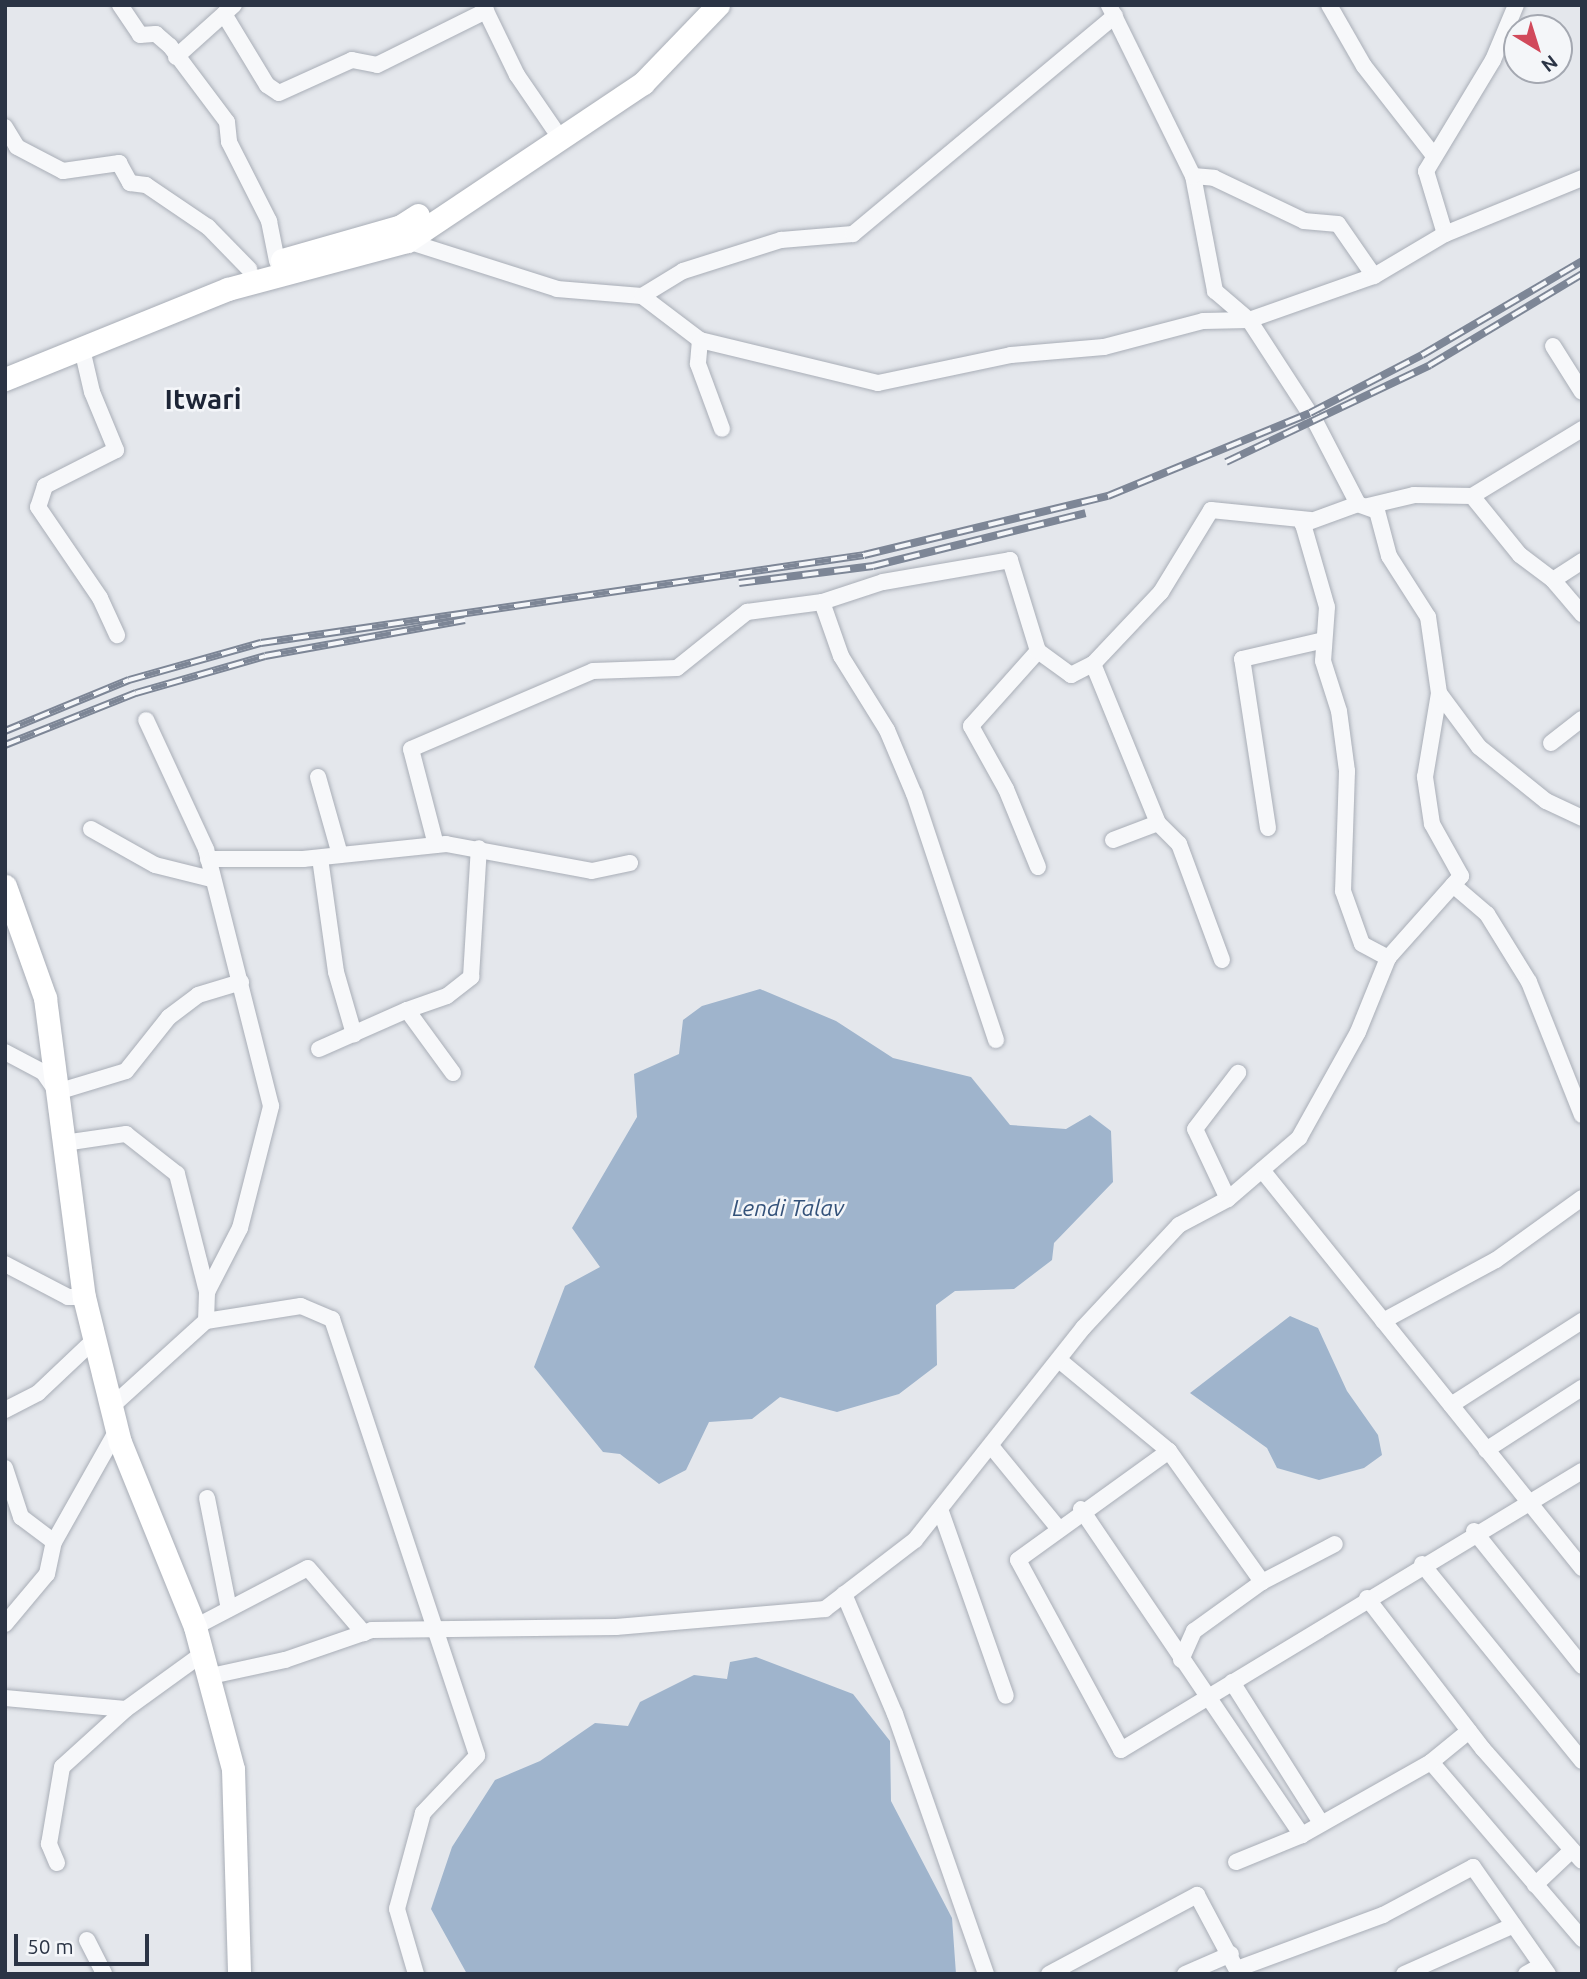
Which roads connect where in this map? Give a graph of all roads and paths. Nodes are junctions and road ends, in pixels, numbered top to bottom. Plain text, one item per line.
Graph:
1 (120, 5) edge
2 (701, 5) edge
3 (718, 5) edge
4 (1329, 5) edge
5 (1516, 5) edge
6 (485, 8) edge
7 (229, 10) edge
8 (1112, 11) edge
9 (176, 57) junction
10 (5, 127) edge
11 (559, 135) junction
12 (1434, 156) junction
13 (1193, 176) junction
14 (1582, 178) edge
15 (404, 233) junction
16 (1445, 234) junction
17 (277, 261) junction
18 (253, 276) junction
19 (1374, 276) junction
20 (642, 296) junction
21 (1249, 320) junction
22 (700, 340) junction
23 (80, 343) junction
24 (1553, 346) dead end
25 (5, 367) edge
26 (5, 379) edge
27 (1582, 392) edge
28 (722, 429) dead end
29 (1582, 429) edge
30 (1472, 496) junction
31 (1363, 505) junction
32 (1311, 520) junction
33 (1582, 561) edge
34 (1553, 580) junction
35 (822, 602) junction
36 (1582, 614) edge
37 (117, 635) dead end
38 (1324, 640) junction
39 (1038, 651) junction
40 (1093, 664) junction
41 (1439, 693) junction
42 (1582, 719) edge
43 (146, 720) dead end
44 (1551, 743) dead end
45 (318, 777) dead end
46 (1582, 818) edge
47 (1158, 823) junction
48 (1268, 828) dead end
49 (92, 829) dead end
50 (1113, 840) dead end
51 (436, 845) junction
52 (479, 848) junction
53 (340, 855) junction
54 (320, 858) junction
55 (208, 859) junction
56 (631, 863) dead end
57 (1038, 867) dead end
58 (211, 879) junction
59 (1453, 885) junction
60 (5, 886) edge
61 (1388, 958) junction
62 (1222, 960) dead end
63 (241, 982) junction
64 (407, 1010) junction
65 (354, 1034) junction
66 (996, 1040) dead end
67 (319, 1049) dead end
68 (5, 1052) edge
69 (453, 1073) dead end
70 (1238, 1073) dead end
71 (57, 1092) junction
72 (1582, 1115) edge
73 (64, 1143) junction
74 (1262, 1170) junction
75 (1582, 1198) edge
76 (1228, 1199) junction
77 (5, 1264) edge
78 (207, 1292) junction
79 (84, 1297) junction
80 (206, 1321) junction
81 (1383, 1321) junction
82 (1582, 1321) edge
83 (94, 1339) junction
84 (1059, 1360) junction
85 (1582, 1388) edge
86 (1451, 1405) junction
87 (111, 1407) junction
88 (5, 1410) edge
89 (117, 1430) junction
90 (991, 1446) junction
91 (1486, 1450) junction
92 (1169, 1451) junction
93 (5, 1468) edge
94 (1582, 1471) edge
95 (207, 1498) dead end
96 (1525, 1500) junction
97 (940, 1509) junction
98 (1081, 1509) junction
99 (1058, 1528) junction
100 (1474, 1531) junction
101 (54, 1542) junction
102 (1335, 1544) dead end
103 (1422, 1564) junction
104 (1582, 1568) edge
105 (1262, 1582) junction
106 (844, 1594) junction
107 (1367, 1598) junction
108 (229, 1609) junction
109 (5, 1624) edge
110 (195, 1627) junction
111 (435, 1631) junction
112 (364, 1633) junction
113 (202, 1654) junction
114 (1181, 1660) junction
115 (1582, 1666) edge
116 (211, 1676) junction
117 (1232, 1682) junction
118 (1006, 1696) dead end
119 (5, 1698) edge
120 (1206, 1698) junction
121 (126, 1709) junction
122 (1469, 1731) junction
123 (1582, 1761) edge
124 (1431, 1762) junction
125 (1321, 1823) junction
126 (1302, 1835) junction
127 (1577, 1856) edge
128 (1236, 1862) dead end
129 (57, 1863) dead end
130 (1535, 1885) junction
131 (1514, 1925) junction
132 (1582, 1939) edge
133 (87, 1940) dead end
134 (1235, 1966) edge
135 (1545, 1969) edge
136 (104, 1974) edge
137 (239, 1974) edge
138 (416, 1974) edge
139 (986, 1974) edge
140 (1049, 1974) edge
141 (1185, 1974) edge
142 (1404, 1974) edge
143 (1526, 1974) edge

1 - 9 street
2 - 11 street
3 - 11 street
4 - 12 street
5 - 12 street
6 - 7 street
6 - 11 street
7 - 9 street
8 - 13 street
8 - 20 street
9 - 17 street
10 - 18 street
11 - 15 street
12 - 16 street
13 - 19 street
13 - 21 street
14 - 16 street
15 - 17 street
15 - 18 street
15 - 20 street
16 - 19 street
17 - 18 street
18 - 23 street
19 - 21 street
20 - 22 street
21 - 22 street
21 - 31 street
22 - 28 street
23 - 25 street
23 - 26 street
23 - 37 street
24 - 27 street
29 - 30 street
30 - 31 street
30 - 34 street
31 - 32 street
31 - 41 street
32 - 38 street
32 - 40 street
33 - 34 street
34 - 36 street
35 - 39 street
35 - 51 street
35 - 66 street
38 - 48 street
38 - 61 street
39 - 40 street
39 - 57 street
40 - 47 street
41 - 46 street
41 - 59 street
42 - 44 street
43 - 55 street
45 - 53 street
47 - 50 street
47 - 62 street
49 - 58 street
51 - 52 street
51 - 53 street
52 - 56 street
52 - 64 street
53 - 54 street
54 - 55 street
54 - 65 street
55 - 58 street
58 - 63 street
59 - 61 street
59 - 72 street
60 - 71 street
61 - 74 street
63 - 71 street
63 - 78 street
64 - 65 street
64 - 69 street
65 - 67 street
68 - 71 street
70 - 76 street
71 - 73 street
73 - 78 street
73 - 79 street
74 - 76 street
74 - 81 street
75 - 81 street
76 - 84 street
77 - 79 street
78 - 80 street
79 - 83 street
80 - 87 street
80 - 111 street
81 - 86 street
82 - 86 street
83 - 87 street
83 - 88 street
84 - 90 street
84 - 92 street
85 - 91 street
86 - 91 street
87 - 89 street
89 - 101 street
89 - 110 street
90 - 97 street
90 - 99 street
91 - 96 street
92 - 98 street
92 - 105 street
93 - 101 street
94 - 96 street
95 - 108 street
96 - 100 street
96 - 104 street
97 - 106 street
97 - 118 street
98 - 99 street
98 - 114 street
99 - 120 street
100 - 103 street
100 - 115 street
101 - 109 street
102 - 105 street
103 - 107 street
103 - 123 street
105 - 114 street
106 - 111 street
106 - 139 street
107 - 117 street
107 - 122 street
108 - 110 street
108 - 112 street
110 - 113 street
111 - 112 street
111 - 138 street
112 - 116 street
113 - 116 street
113 - 121 street
114 - 120 street
116 - 137 street
117 - 120 street
117 - 125 street
119 - 121 street
120 - 126 street
121 - 129 street
122 - 124 street
122 - 127 street
124 - 125 street
124 - 130 street
125 - 126 street
126 - 128 street
127 - 130 street
130 - 132 street
131 - 134 street
131 - 135 street
131 - 142 street
133 - 136 street
134 - 140 street
134 - 141 street
135 - 143 street

